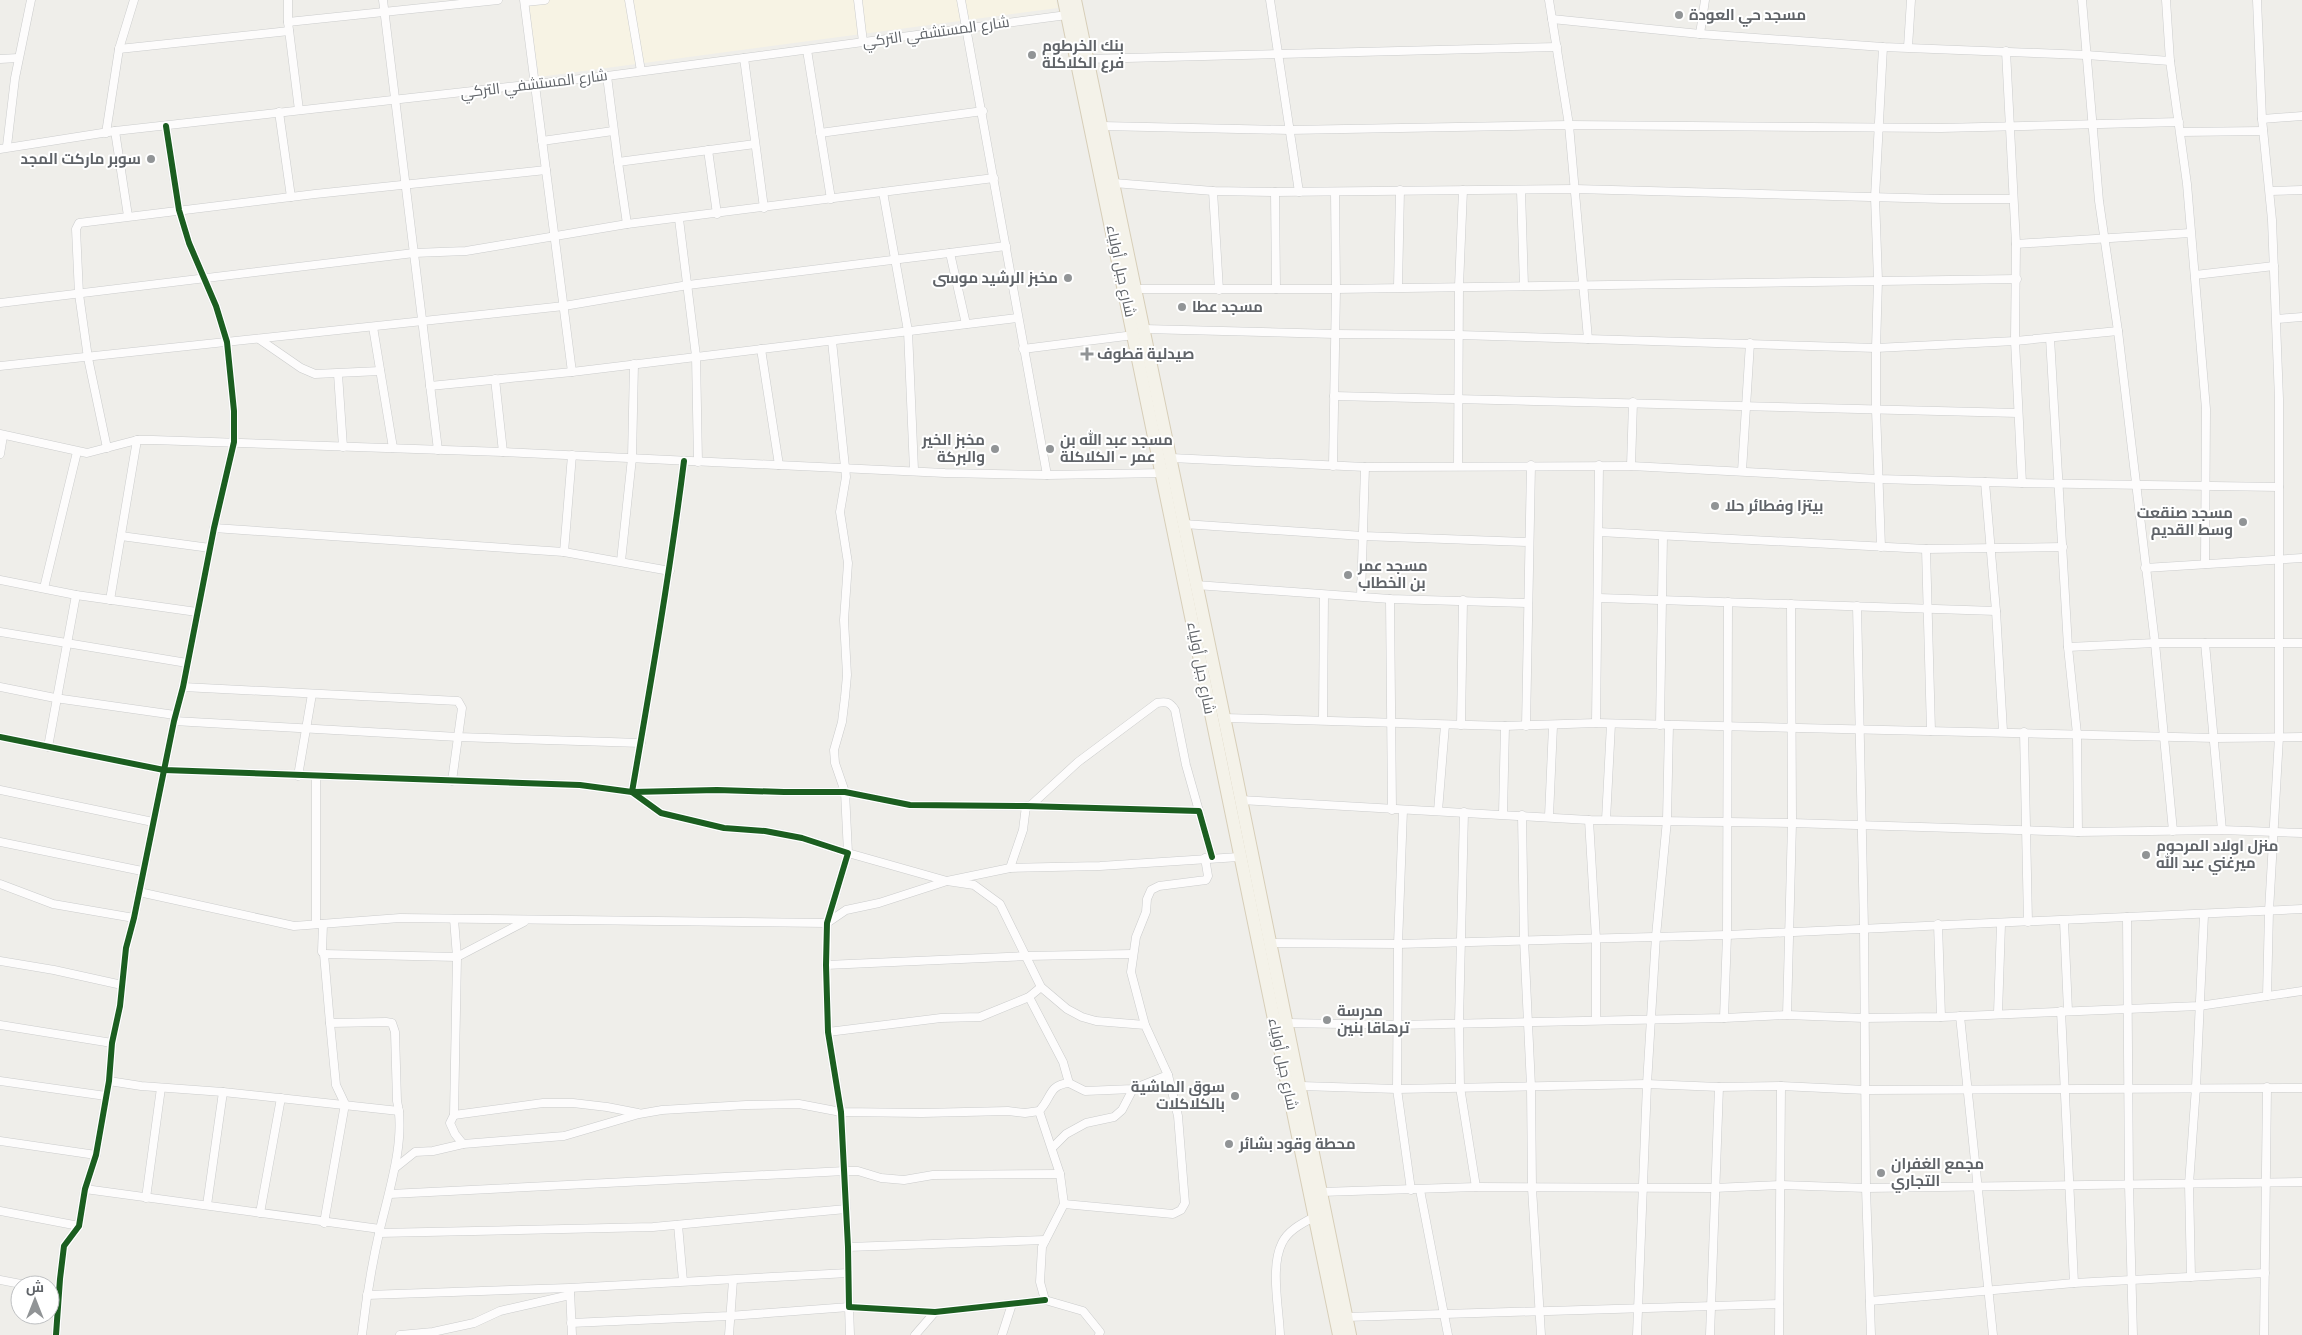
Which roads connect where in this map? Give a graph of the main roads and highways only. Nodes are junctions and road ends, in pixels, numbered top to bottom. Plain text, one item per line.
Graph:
1 (1064, 0) edge
2 (1075, 0) edge
3 (1139, 332) junction
4 (1339, 1335) edge
5 (1350, 1335) edge

1 - 3 main road, شارع جبل أولياء
2 - 3 main road, شارع جبل أولياء
3 - 4 main road, شارع جبل أولياء
3 - 5 main road, شارع جبل أولياء

